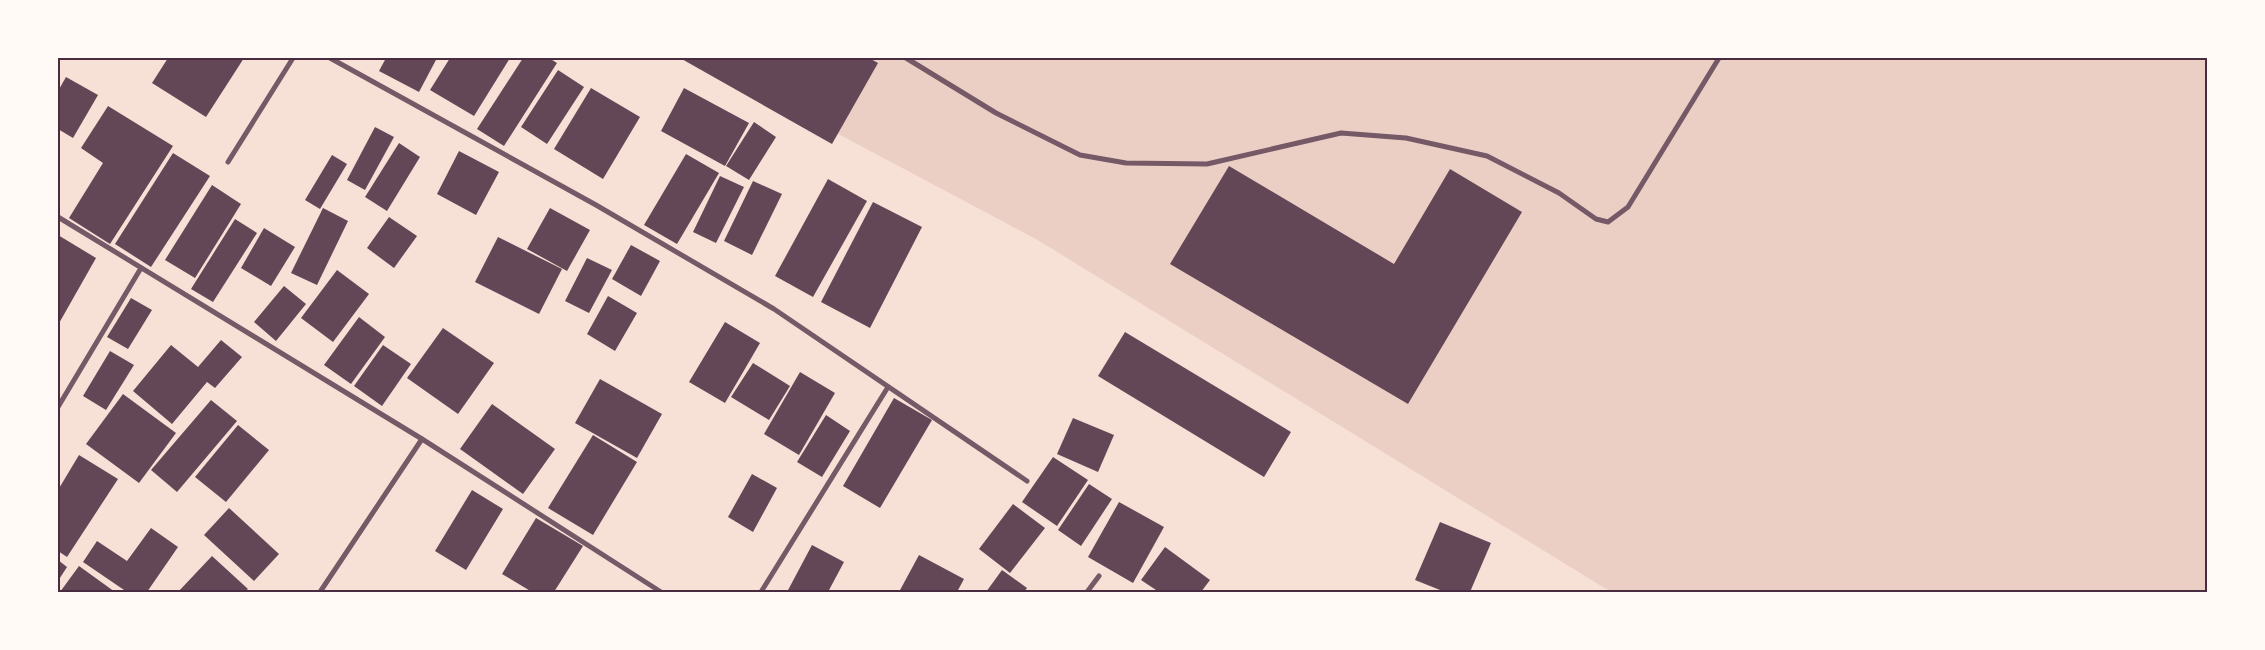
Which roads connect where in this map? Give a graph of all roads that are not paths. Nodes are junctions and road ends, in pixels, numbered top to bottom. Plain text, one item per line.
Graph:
1 (294, 58) edge
2 (330, 58) edge
3 (906, 58) edge
4 (1719, 58) edge
5 (228, 162) dead end
6 (58, 217) edge
7 (141, 268) junction
8 (888, 387) junction
9 (58, 407) edge
10 (422, 439) junction
11 (1027, 480) dead end
12 (1098, 576) dead end
13 (320, 592) edge
14 (661, 592) edge
15 (761, 592) edge
16 (1087, 592) edge

1 - 5 street
2 - 8 street
3 - 4 street
6 - 7 street
7 - 9 street
7 - 10 street
8 - 11 street
8 - 15 street
10 - 13 street
10 - 14 street
12 - 16 street

